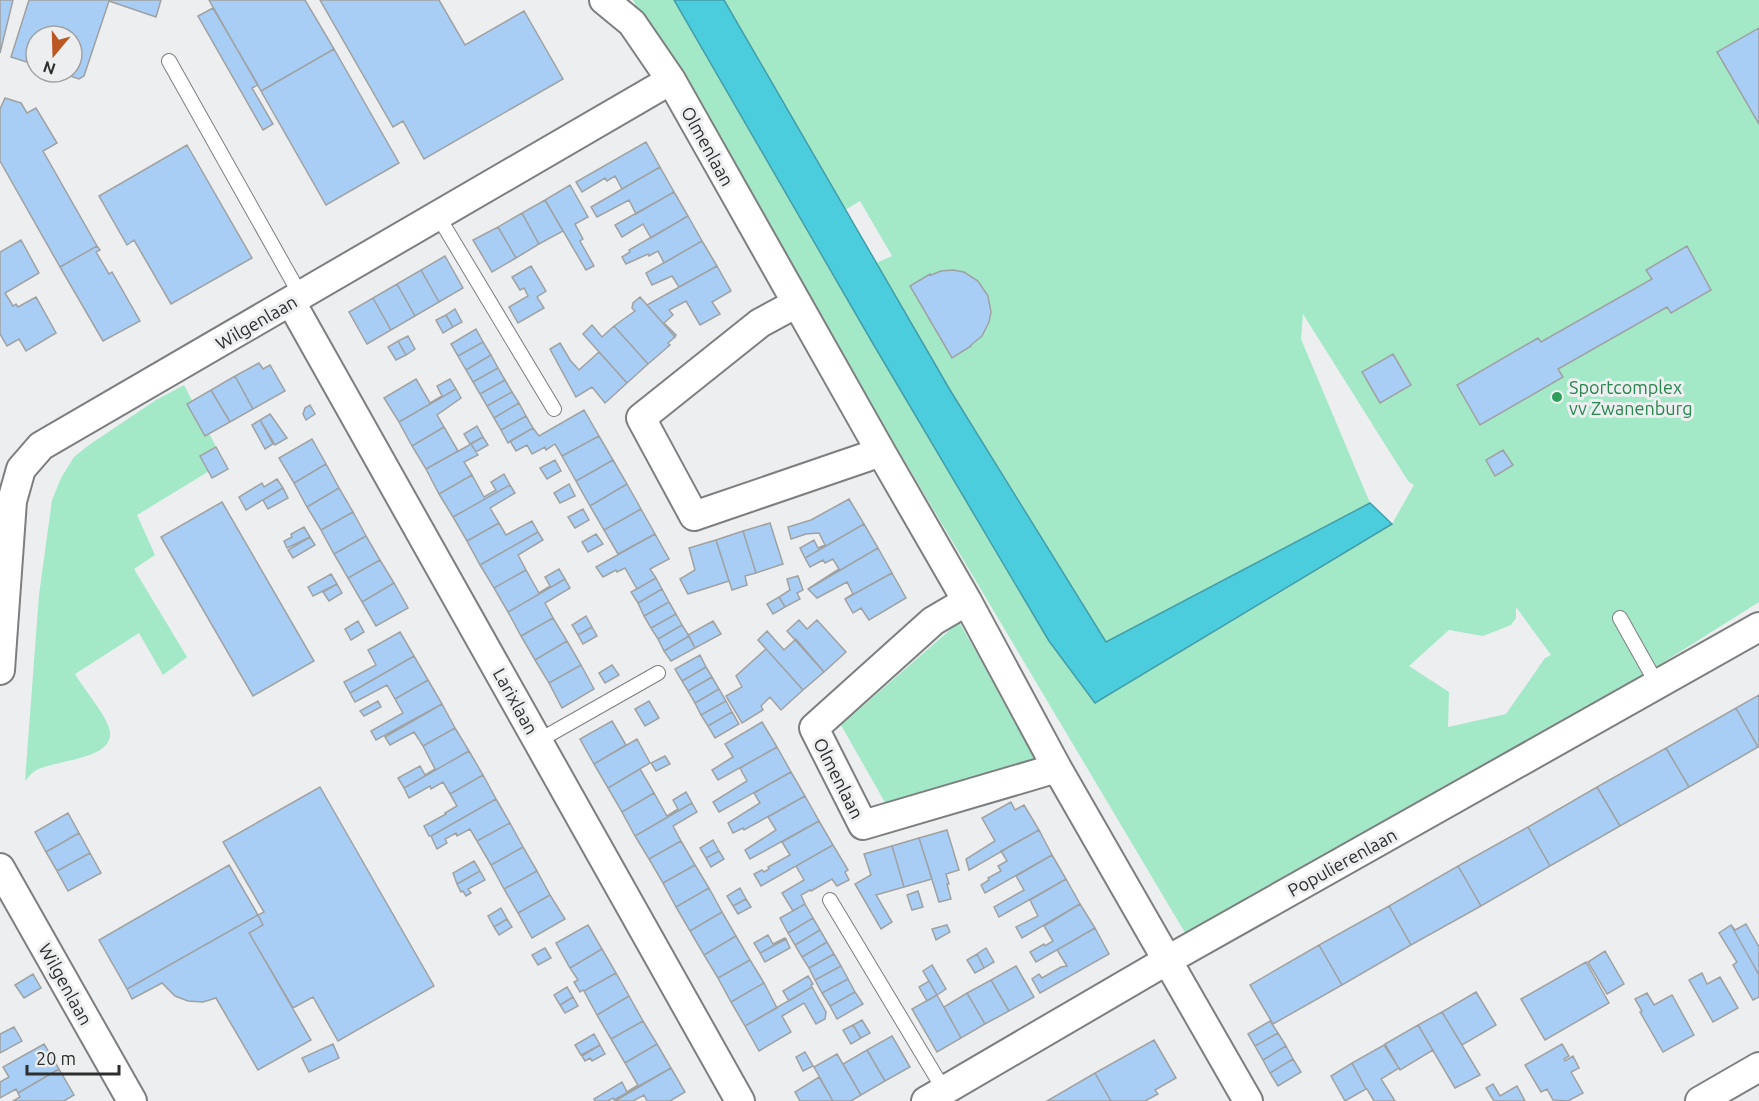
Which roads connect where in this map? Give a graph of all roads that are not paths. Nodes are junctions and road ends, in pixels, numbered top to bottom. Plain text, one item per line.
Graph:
1 (604, 0) edge
2 (169, 61) dead end
3 (671, 80) junction
4 (438, 216) junction
5 (296, 299) junction
6 (797, 303) junction
7 (554, 409) dead end
8 (881, 452) junction
9 (967, 601) junction
10 (1620, 618) dead end
11 (1759, 627) edge
12 (0, 670) edge
13 (658, 673) dead end
14 (1657, 684) junction
15 (538, 741) junction
16 (1057, 768) junction
17 (0, 868) edge
18 (830, 900) dead end
19 (1166, 962) junction
20 (1759, 1067) edge
21 (935, 1096) edge
22 (132, 1101) edge
23 (740, 1101) edge
24 (1248, 1101) edge
25 (1700, 1101) edge

1 - 3 street, Olmenlaan
2 - 5 lane
3 - 4 street, Wilgenlaan
3 - 6 street, Olmenlaan
4 - 5 street, Wilgenlaan
4 - 7 lane
5 - 12 street, Wilgenlaan
5 - 15 street, Larixlaan
6 - 8 street, Olmenlaan
6 - 8 street
8 - 9 street, Olmenlaan
9 - 16 street, Olmenlaan
9 - 16 street, Olmenlaan
10 - 14 lane
11 - 14 street, Populierenlaan
13 - 15 lane
14 - 19 street, Populierenlaan
15 - 23 street, Larixlaan
16 - 19 street, Olmenlaan
17 - 22 street, Wilgenlaan
18 - 21 lane
19 - 21 street, Populierenlaan
19 - 24 street, Olmenlaan
20 - 25 street

